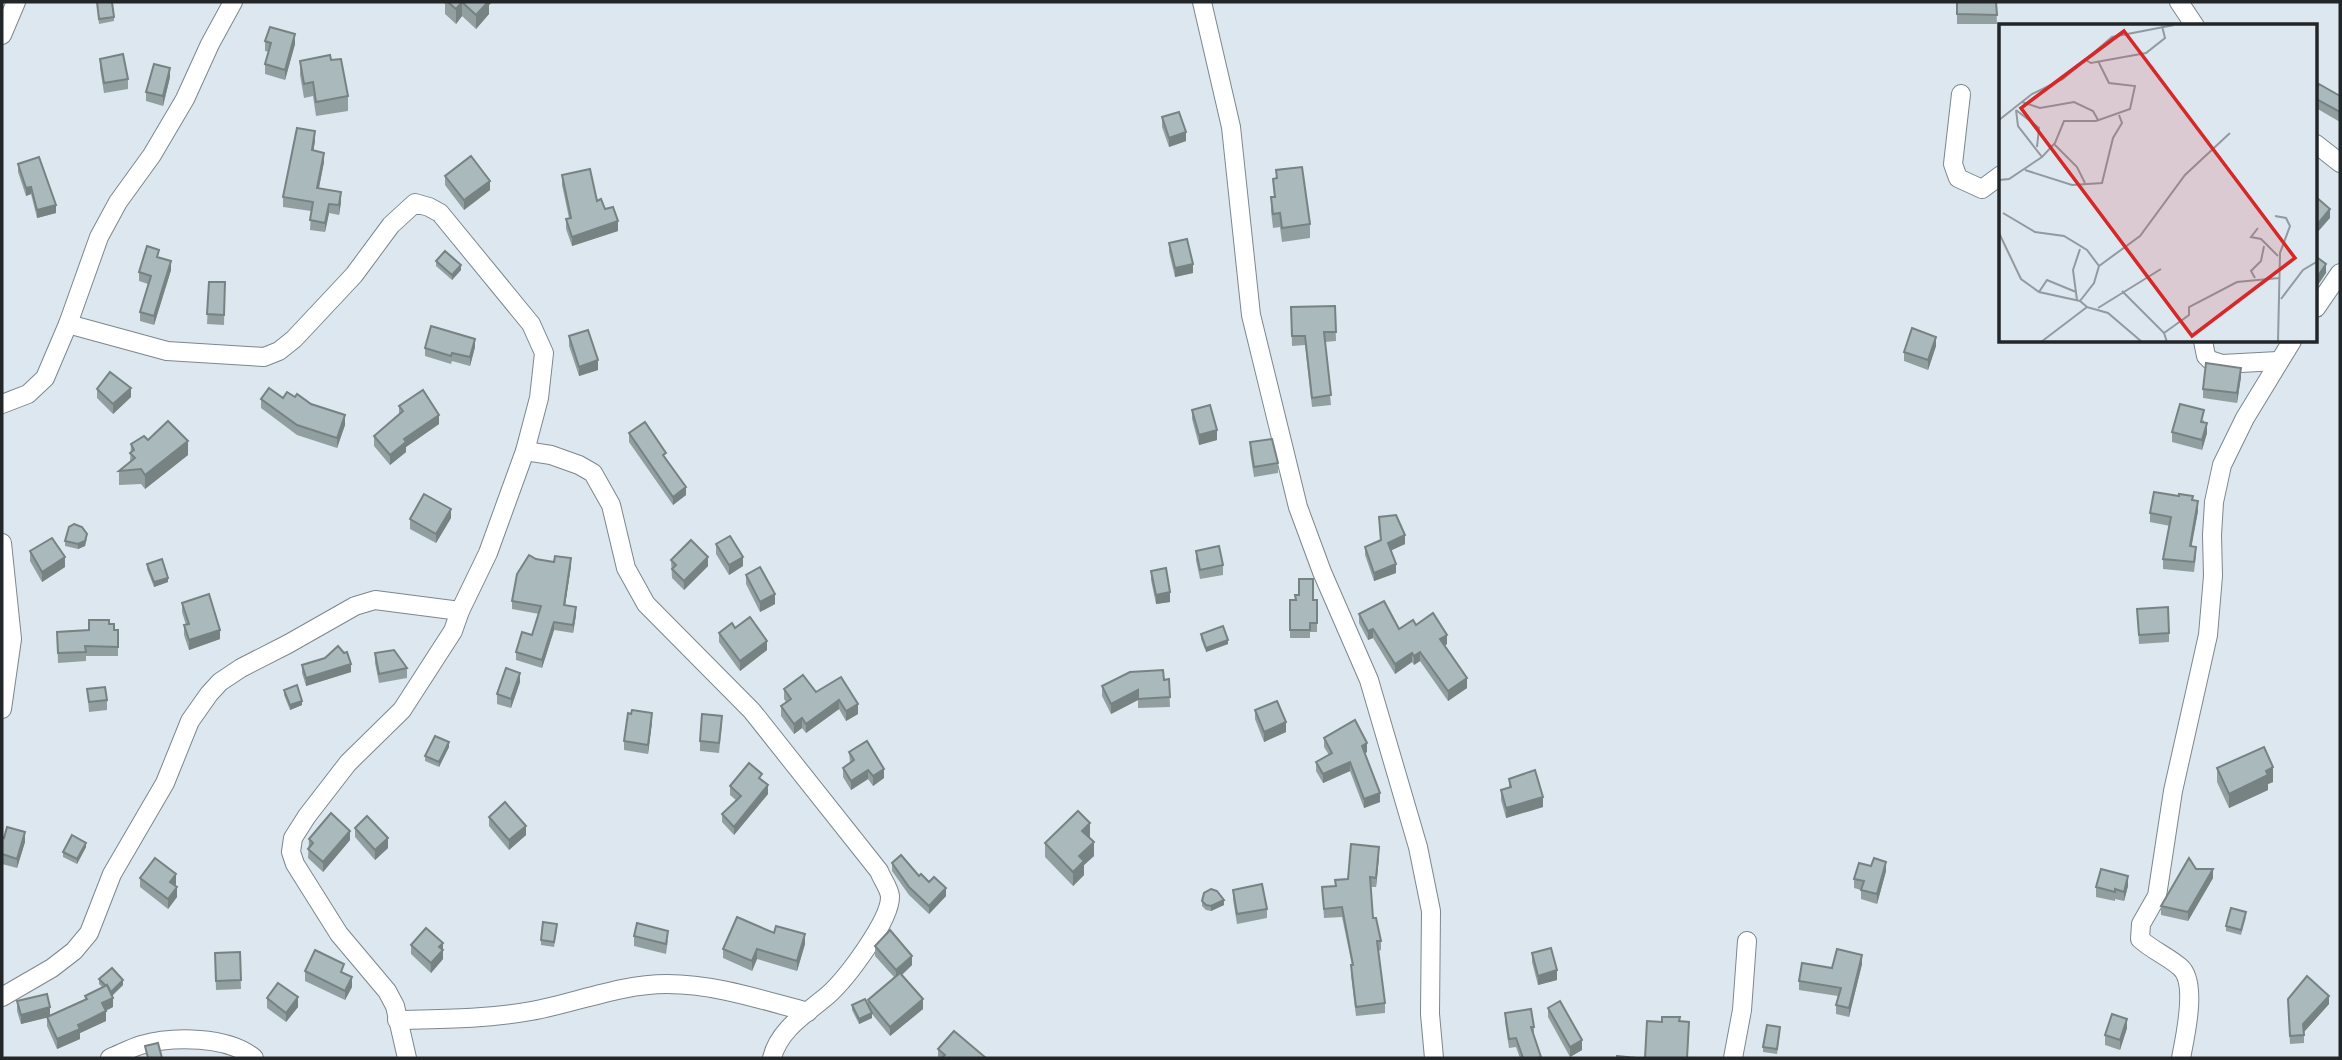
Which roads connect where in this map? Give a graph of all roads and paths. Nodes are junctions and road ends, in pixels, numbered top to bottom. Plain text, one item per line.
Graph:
1 (16, 2) edge
2 (233, 2) edge
3 (1202, 2) edge
4 (2179, 2) edge
5 (2194, 24) edge
6 (2, 35) edge
7 (1961, 94) dead end
8 (2318, 146) edge
9 (2340, 163) edge
10 (1999, 176) edge
11 (2340, 274) edge
12 (2318, 305) edge
13 (68, 324) junction
14 (2203, 343) edge
15 (2291, 343) edge
16 (2278, 361) junction
17 (2, 404) edge
18 (525, 451) junction
19 (2, 543) edge
20 (460, 611) junction
21 (2, 709) edge
22 (1747, 941) dead end
23 (2, 996) edge
24 (808, 1012) junction
25 (397, 1020) junction
26 (110, 1058) edge
27 (254, 1058) edge
28 (407, 1058) edge
29 (772, 1058) edge
30 (1434, 1058) edge
31 (1733, 1058) edge
32 (2181, 1058) edge

1 - 6 street
2 - 13 street
3 - 30 street
4 - 5 street
7 - 10 street
8 - 9 street
11 - 12 street
13 - 17 street
13 - 18 street
14 - 16 street
15 - 16 street
16 - 32 street
18 - 20 street
18 - 24 street
19 - 21 street
20 - 23 street
20 - 25 street
22 - 31 street
24 - 25 street
24 - 29 street
25 - 28 street
26 - 27 street

